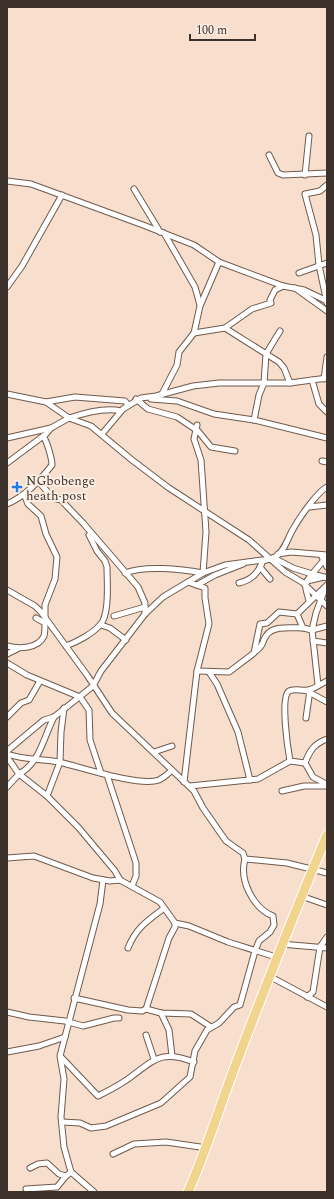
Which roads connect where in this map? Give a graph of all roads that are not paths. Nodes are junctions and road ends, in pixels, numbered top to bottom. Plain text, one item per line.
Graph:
1 (308, 136) dead end
2 (269, 155) dead end
3 (327, 173) edge
4 (305, 175) junction
5 (7, 181) edge
6 (327, 185) edge
7 (134, 188) dead end
8 (62, 195) junction
9 (162, 232) junction
10 (219, 262) junction
11 (327, 263) edge
12 (319, 265) junction
13 (299, 273) dead end
14 (283, 286) junction
15 (7, 287) edge
16 (294, 287) junction
17 (327, 302) edge
18 (200, 306) junction
19 (327, 311) edge
20 (225, 328) junction
21 (280, 331) dead end
22 (194, 333) junction
23 (266, 354) junction
24 (327, 357) edge
25 (325, 378) edge
26 (312, 380) junction
27 (290, 383) junction
28 (264, 384) junction
29 (7, 394) edge
30 (162, 394) junction
31 (138, 398) junction
32 (46, 402) junction
33 (128, 405) junction
34 (121, 411) junction
35 (327, 412) edge
36 (70, 418) junction
37 (254, 420) junction
38 (51, 428) junction
39 (196, 428) junction
40 (102, 434) junction
41 (43, 436) junction
42 (7, 438) edge
43 (327, 438) edge
44 (235, 451) dead end
45 (7, 463) edge
46 (39, 482) junction
47 (327, 487) edge
48 (24, 494) junction
49 (7, 504) edge
50 (327, 505) edge
51 (309, 507) junction
52 (204, 510) junction
53 (85, 525) junction
54 (108, 553) junction
55 (274, 557) junction
56 (326, 558) edge
57 (258, 560) junction
58 (106, 564) junction
59 (260, 567) junction
60 (327, 567) edge
61 (125, 573) junction
62 (203, 573) junction
63 (312, 574) junction
64 (325, 577) edge
65 (270, 579) dead end
66 (188, 582) junction
67 (239, 582) dead end
68 (305, 582) junction
69 (197, 585) junction
70 (327, 586) edge
71 (7, 590) edge
72 (14, 594) junction
73 (7, 595) edge
74 (316, 596) junction
75 (309, 601) junction
76 (320, 601) junction
77 (327, 606) edge
78 (145, 607) junction
79 (145, 614) junction
80 (297, 614) junction
81 (114, 616) dead end
82 (45, 617) junction
83 (36, 618) dead end
84 (101, 625) junction
85 (327, 626) edge
86 (303, 628) junction
87 (312, 630) junction
88 (126, 640) junction
89 (313, 641) junction
90 (327, 643) edge
91 (7, 646) edge
92 (66, 646) junction
93 (18, 648) junction
94 (254, 653) junction
95 (7, 654) edge
96 (7, 663) edge
97 (197, 671) junction
98 (209, 672) junction
99 (40, 681) junction
100 (327, 681) edge
101 (318, 685) junction
102 (93, 686) junction
103 (308, 691) junction
104 (80, 698) junction
105 (327, 702) edge
106 (64, 708) junction
107 (7, 717) edge
108 (54, 717) junction
109 (306, 718) dead end
110 (327, 739) edge
111 (172, 746) dead end
112 (7, 752) edge
113 (154, 752) junction
114 (7, 757) edge
115 (35, 760) junction
116 (290, 761) junction
117 (60, 762) junction
118 (305, 763) junction
119 (171, 770) junction
120 (19, 774) junction
121 (104, 774) junction
122 (250, 780) junction
123 (184, 782) junction
124 (327, 785) edge
125 (190, 786) junction
126 (7, 787) edge
127 (282, 791) dead end
128 (47, 796) junction
129 (327, 834) edge
130 (325, 847) edge
131 (7, 858) edge
132 (245, 859) junction
133 (312, 868) junction
134 (327, 873) edge
135 (103, 880) junction
136 (120, 880) junction
137 (132, 886) junction
138 (301, 896) junction
139 (327, 905) edge
140 (163, 909) junction
141 (175, 923) junction
142 (327, 937) edge
143 (281, 944) junction
144 (320, 947) junction
145 (128, 948) dead end
146 (327, 948) edge
147 (255, 951) junction
148 (276, 957) junction
149 (269, 976) junction
150 (307, 997) junction
151 (74, 998) junction
152 (327, 1007) edge
153 (146, 1009) junction
154 (7, 1012) edge
155 (161, 1013) junction
156 (119, 1018) dead end
157 (67, 1023) junction
158 (212, 1027) junction
159 (146, 1035) dead end
160 (64, 1036) junction
161 (7, 1052) edge
162 (60, 1056) junction
163 (172, 1056) junction
164 (154, 1059) junction
165 (194, 1062) junction
166 (62, 1122) junction
167 (207, 1148) junction
168 (113, 1154) dead end
169 (30, 1168) dead end
170 (71, 1172) junction
171 (66, 1176) junction
172 (26, 1189) dead end
173 (94, 1192) edge
174 (188, 1192) edge

1 - 4 street
2 - 4 street
3 - 4 street
5 - 8 street
6 - 12 street
7 - 9 street
8 - 9 street
8 - 15 street
9 - 10 street
9 - 18 street
10 - 14 street
10 - 18 street
11 - 12 street
12 - 13 street
12 - 17 street
14 - 16 street
14 - 20 street
16 - 17 street
16 - 19 street
18 - 22 street
20 - 22 street
20 - 23 street
21 - 23 street
22 - 30 street
23 - 27 street
23 - 28 street
24 - 25 street
25 - 26 street
26 - 27 street
26 - 35 street
27 - 28 street
28 - 30 street
28 - 37 street
29 - 32 street
30 - 31 street
31 - 33 street
31 - 37 street
31 - 39 street
32 - 33 street
32 - 36 street
33 - 34 street
34 - 36 street
34 - 40 street
36 - 38 street
36 - 40 street
37 - 43 street
38 - 41 street
38 - 42 street
39 - 44 street
39 - 52 street
40 - 52 street
41 - 45 street
41 - 46 street
46 - 48 street
46 - 53 street
47 - 51 street
48 - 49 street
48 - 82 street
50 - 51 street
51 - 55 street
52 - 55 street
52 - 62 street
53 - 54 street
53 - 58 street
54 - 58 street
54 - 61 street
55 - 56 street
55 - 57 street
55 - 59 street
55 - 63 street
55 - 68 street
56 - 60 street
56 - 63 street
57 - 62 street
57 - 69 street
58 - 84 street
59 - 65 street
59 - 67 street
61 - 62 street
61 - 78 street
62 - 66 street
63 - 64 street
63 - 68 street
64 - 68 street
66 - 69 street
66 - 79 street
68 - 74 street
68 - 75 street
69 - 97 street
70 - 74 street
70 - 76 street
71 - 72 street
72 - 73 street
72 - 82 street
74 - 75 street
74 - 76 street
75 - 80 street
76 - 77 street
76 - 87 street
78 - 79 street
78 - 81 street
79 - 88 street
80 - 86 street
80 - 94 street
82 - 92 street
83 - 93 street
84 - 88 street
84 - 92 street
85 - 87 street
86 - 87 street
86 - 94 street
87 - 89 street
88 - 102 street
89 - 90 street
89 - 101 street
91 - 93 street
92 - 102 street
93 - 95 street
94 - 98 street
96 - 99 street
97 - 98 street
97 - 123 street
98 - 122 street
99 - 104 street
99 - 107 street
100 - 101 street
101 - 103 street
102 - 104 street
102 - 113 street
103 - 105 street
103 - 109 street
103 - 116 street
104 - 106 street
104 - 121 street
106 - 108 street
106 - 117 street
108 - 112 street
108 - 115 street
110 - 118 street
111 - 113 street
112 - 115 street
113 - 119 street
114 - 120 street
115 - 117 street
115 - 120 street
116 - 118 street
116 - 122 street
117 - 121 street
117 - 128 street
118 - 124 street
119 - 121 street
119 - 123 street
120 - 126 street
120 - 128 street
121 - 137 street
122 - 125 street
123 - 125 street
124 - 127 street
125 - 132 street
128 - 136 street
129 - 130 highway
130 - 133 highway
131 - 135 street
132 - 133 street
132 - 147 street
133 - 134 street
133 - 138 highway
135 - 136 street
135 - 151 street
136 - 137 street
137 - 140 street
138 - 139 street
138 - 143 highway
140 - 141 street
140 - 145 street
141 - 147 street
141 - 153 street
142 - 144 street
143 - 144 street
143 - 148 highway
144 - 146 street
144 - 150 street
147 - 148 street
147 - 158 street
148 - 149 highway
149 - 150 street
149 - 167 highway
150 - 152 street
151 - 153 street
151 - 157 street
153 - 155 street
154 - 157 street
155 - 158 street
155 - 163 street
156 - 157 street
157 - 160 street
158 - 165 street
159 - 164 street
160 - 161 street
160 - 162 street
162 - 164 street
162 - 166 street
163 - 164 street
163 - 165 street
165 - 166 street
166 - 170 street
167 - 168 street
167 - 174 highway
169 - 171 street
170 - 171 street
170 - 173 street
171 - 172 street

